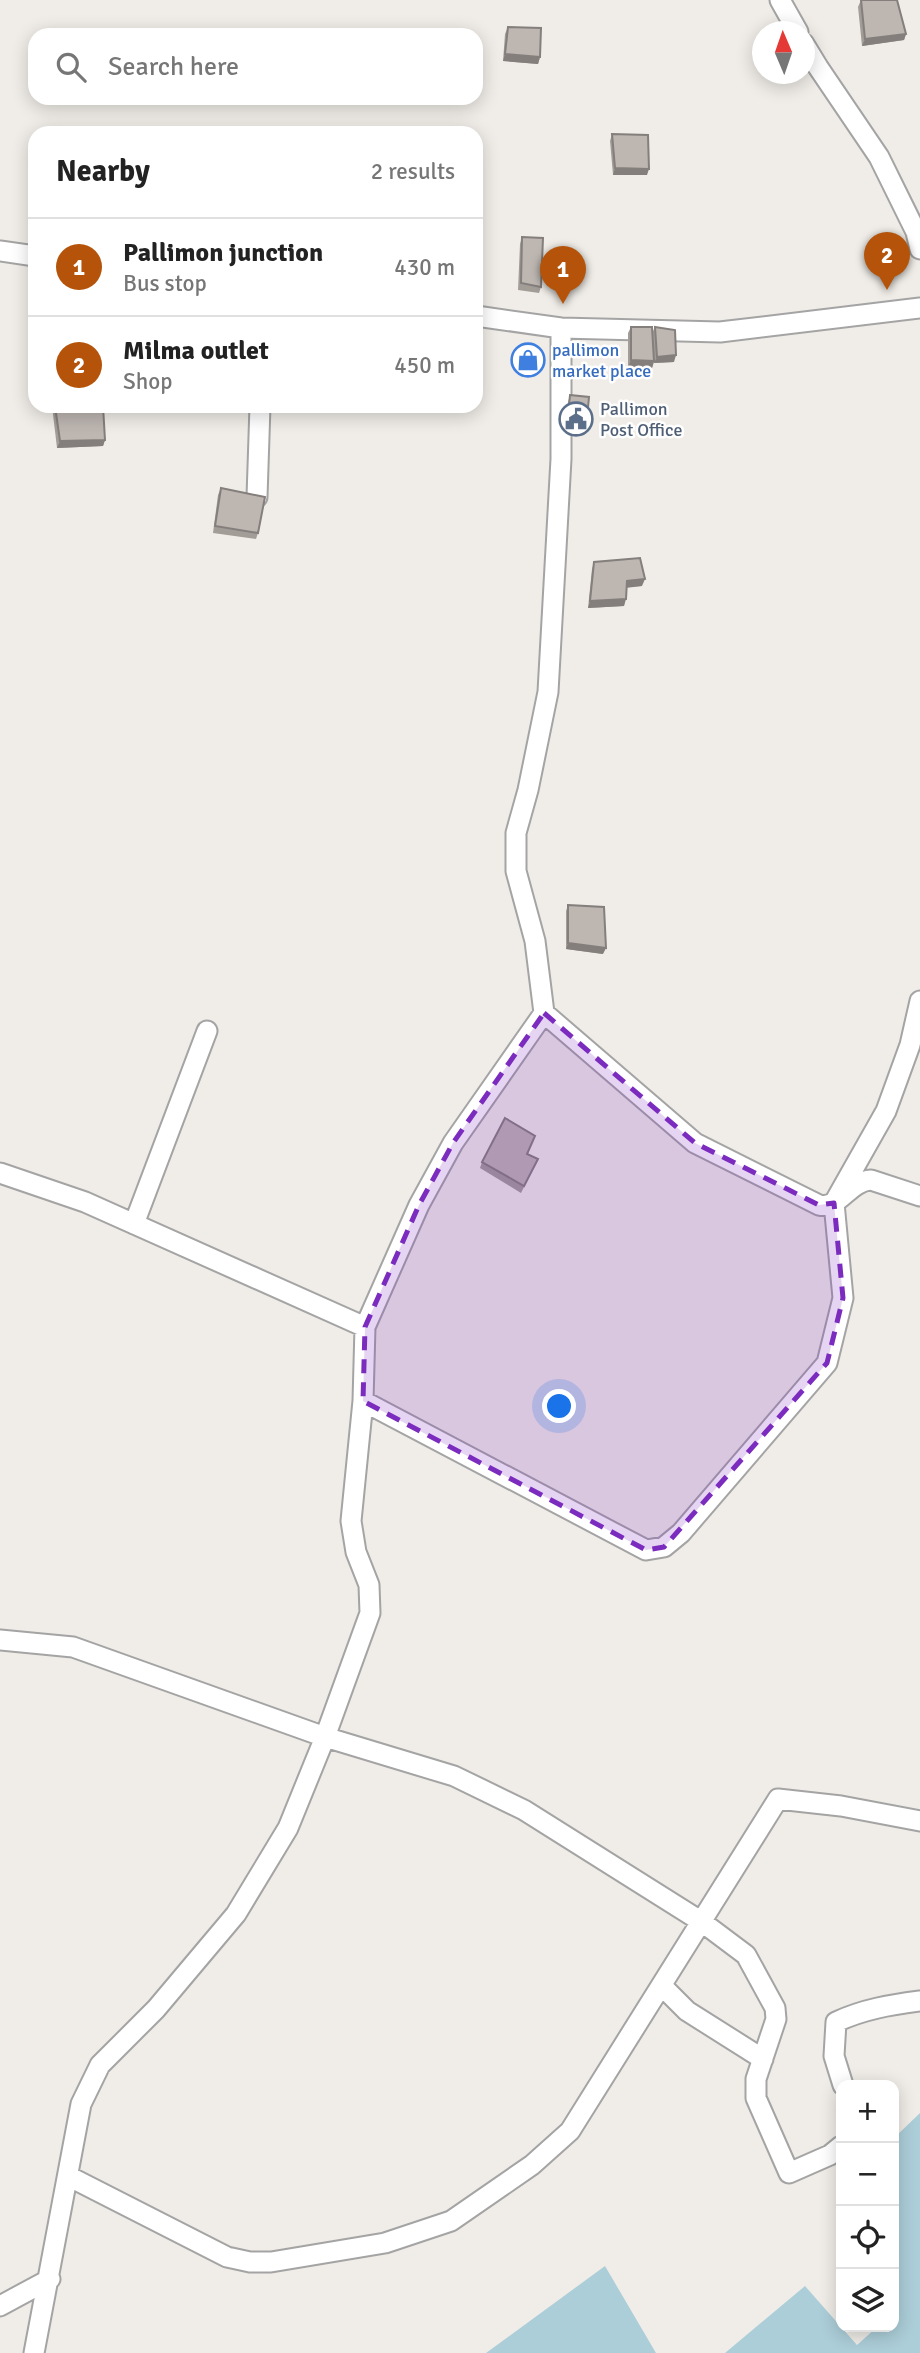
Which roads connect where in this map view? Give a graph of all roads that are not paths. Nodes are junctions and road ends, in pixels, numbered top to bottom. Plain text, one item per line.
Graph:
1 (780, 0) edge
2 (791, 21) edge
3 (815, 62) edge
4 (920, 249) edge
5 (0, 251) edge
6 (28, 255) edge
7 (920, 308) edge
8 (483, 317) edge
9 (561, 328) junction
10 (260, 413) edge
11 (257, 497) edge
12 (920, 1001) edge
13 (544, 1013) junction
14 (207, 1031) dead end
15 (0, 1172) edge
16 (920, 1196) edge
17 (834, 1203) junction
18 (134, 1224) junction
19 (365, 1327) junction
20 (363, 1401) junction
21 (0, 1640) edge
22 (325, 1737) junction
23 (920, 1821) edge
24 (702, 1922) junction
25 (662, 1986) junction
26 (920, 2001) edge
27 (762, 2059) junction
28 (842, 2080) edge
29 (836, 2150) edge
30 (68, 2176) junction
31 (50, 2279) junction
32 (0, 2306) edge
33 (34, 2353) edge

1 - 2 street
3 - 4 street
5 - 6 street
7 - 9 street
8 - 9 street
9 - 13 street
10 - 11 street
12 - 17 street
13 - 17 street
13 - 19 street
14 - 18 street
15 - 18 street
16 - 17 street
17 - 20 street
18 - 19 street
19 - 20 street
20 - 22 street
21 - 22 street
22 - 24 street
22 - 30 street
23 - 24 street
24 - 25 street
24 - 27 street
25 - 27 street
25 - 30 street
26 - 28 street
27 - 29 street
30 - 31 street
31 - 32 street
31 - 33 street

